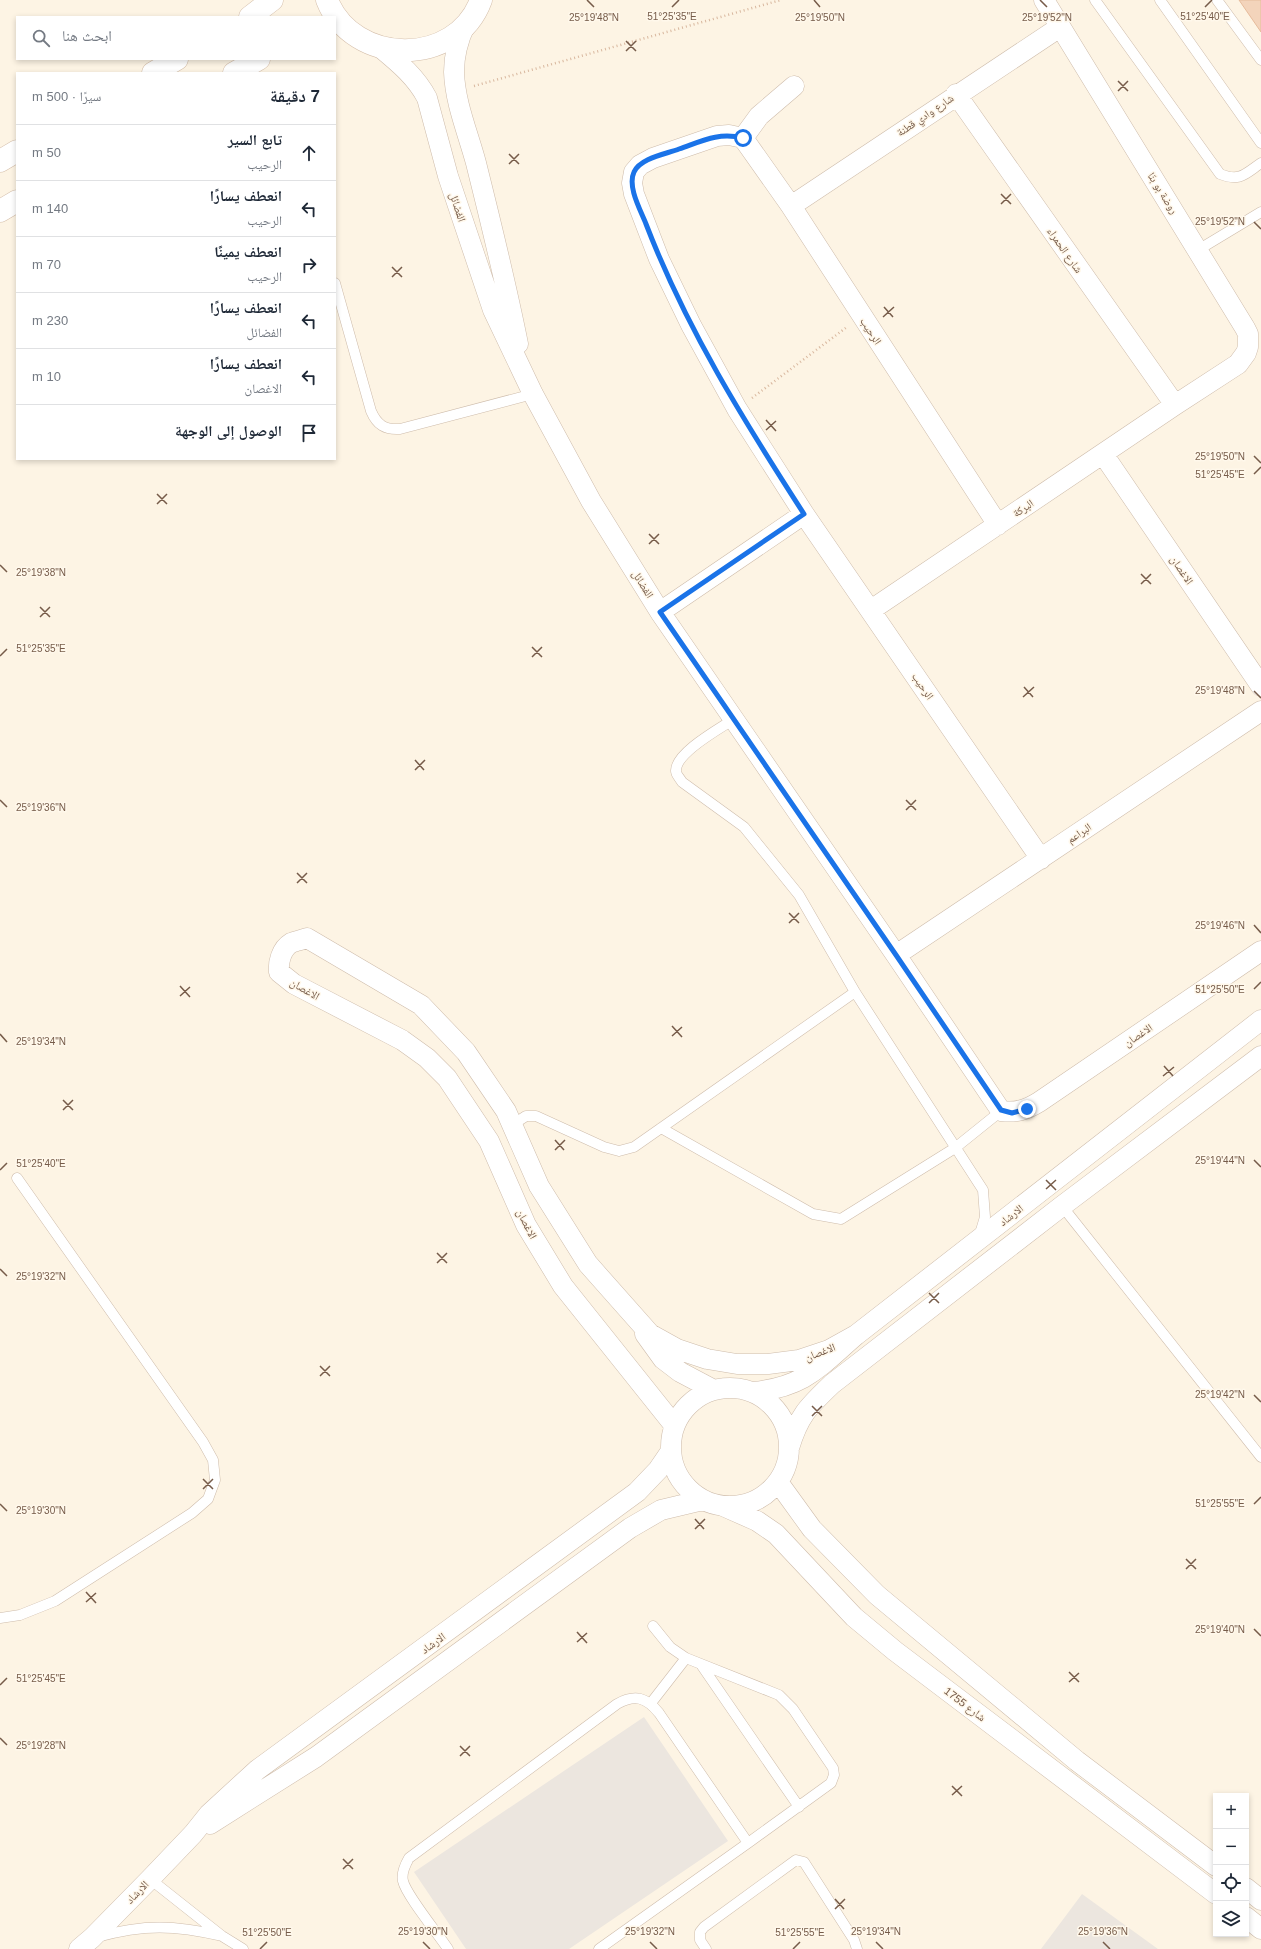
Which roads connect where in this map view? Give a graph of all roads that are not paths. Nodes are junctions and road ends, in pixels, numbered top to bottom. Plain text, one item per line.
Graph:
1 (272, 0) edge
2 (327, 0) edge
3 (481, 0) edge
4 (1044, 0) edge
5 (1095, 0) edge
6 (1160, 0) edge
7 (1217, 0) edge
8 (251, 16) edge
9 (336, 16) edge
10 (336, 16) edge
11 (465, 25) junction
12 (1060, 27) junction
13 (336, 38) edge
14 (361, 40) junction
15 (381, 48) junction
16 (175, 60) edge
17 (257, 60) edge
18 (1261, 60) edge
19 (155, 72) edge
20 (236, 72) edge
21 (794, 86) dead end
22 (956, 94) junction
23 (743, 138) junction
24 (1261, 143) edge
25 (16, 152) edge
26 (0, 161) edge
27 (1261, 163) edge
28 (16, 203) edge
29 (791, 206) junction
30 (0, 211) edge
31 (1261, 212) edge
32 (1198, 250) junction
33 (336, 287) edge
34 (524, 376) junction
35 (533, 394) junction
36 (1174, 405) junction
37 (1102, 454) junction
38 (804, 514) junction
39 (998, 524) junction
40 (872, 610) junction
41 (660, 612) junction
42 (1261, 686) edge
43 (1261, 711) edge
44 (734, 720) junction
45 (1041, 859) junction
46 (1261, 951) edge
47 (896, 955) junction
48 (855, 992) junction
49 (1261, 1020) edge
50 (1261, 1056) edge
51 (1007, 1112) junction
52 (512, 1124) junction
53 (660, 1128) junction
54 (955, 1148) junction
55 (17, 1178) dead end
56 (1062, 1206) junction
57 (977, 1242) junction
58 (629, 1311) junction
59 (856, 1335) junction
60 (714, 1390) junction
61 (753, 1392) junction
62 (674, 1425) junction
63 (789, 1448) junction
64 (671, 1451) junction
65 (1261, 1457) edge
66 (778, 1482) junction
67 (704, 1500) junction
68 (723, 1506) junction
69 (0, 1618) edge
70 (652, 1626) dead end
71 (686, 1658) junction
72 (702, 1666) junction
73 (651, 1703) junction
74 (798, 1807) junction
75 (193, 1834) junction
76 (748, 1843) junction
77 (1215, 1865) edge
78 (150, 1879) junction
79 (1249, 1890) edge
80 (1213, 1892) edge
81 (1261, 1900) edge
82 (1249, 1919) edge
83 (1261, 1929) edge
84 (222, 1936) junction
85 (85, 1944) edge
86 (603, 1948) edge
87 (243, 1949) edge
88 (448, 1949) edge
89 (706, 1949) edge
90 (857, 1949) edge

1 - 8 main road
2 - 9 main road
3 - 11 main road
4 - 12 street, روضة بو بنّا
5 - 27 lane
6 - 24 lane
7 - 18 lane
10 - 14 main road
11 - 15 main road
11 - 34 street, الفضائل
12 - 22 street, شارع وادي قطنة
12 - 32 street, روضة بو بنّا
13 - 14 main road
14 - 15 main road
15 - 34 street, الفضائل
16 - 19 main road
17 - 20 main road
21 - 23 street
22 - 29 street, شارع وادي قطنة
22 - 36 street, شارع الحمراء
23 - 29 street, الرحيب
23 - 38 street, الرحيب
25 - 26 main road
28 - 30 main road
29 - 39 street, الرحيب
31 - 32 lane
32 - 36 street, روضة بو بنّا
33 - 35 lane
34 - 35 street, الفضائل
35 - 41 street, الفضائل
36 - 37 street, البركة
37 - 39 street, البركة
37 - 42 street, الاغصان
38 - 40 street, الرحيب
38 - 41 street
39 - 40 street, البركة
40 - 45 street, الرحيب
41 - 44 street, الفضائل
43 - 45 street, البراعم
44 - 47 street, الفضائل
44 - 48 lane
45 - 47 street, البراعم
46 - 51 street, الاغصان
47 - 51 street, الفضائل
48 - 53 lane
48 - 54 lane
49 - 57 street, الارشاد
50 - 56 street
51 - 54 lane
52 - 53 lane
52 - 58 street, الاغصان
52 - 62 street, الاغصان
53 - 54 lane
54 - 57 lane
55 - 69 lane
56 - 63 street
56 - 65 lane
57 - 59 street, الارشاد
58 - 59 street, الاغصان
58 - 60 street, الاغصان
59 - 61 street, الارشاد
60 - 61 street
60 - 62 street
61 - 63 street
62 - 64 street
63 - 66 street
64 - 67 street
64 - 75 street, الارشاد
66 - 68 street
66 - 77 street
67 - 68 street
67 - 75 street, الارشاد
68 - 80 street, شارع 1755
70 - 71 lane
71 - 72 lane
71 - 73 lane
72 - 74 lane
72 - 74 lane
73 - 76 lane
73 - 88 lane
74 - 76 lane
75 - 78 street, الارشاد
76 - 86 lane
78 - 84 lane
78 - 85 street, الارشاد
79 - 81 street
82 - 83 street
84 - 85 lane
84 - 87 lane
89 - 90 lane

